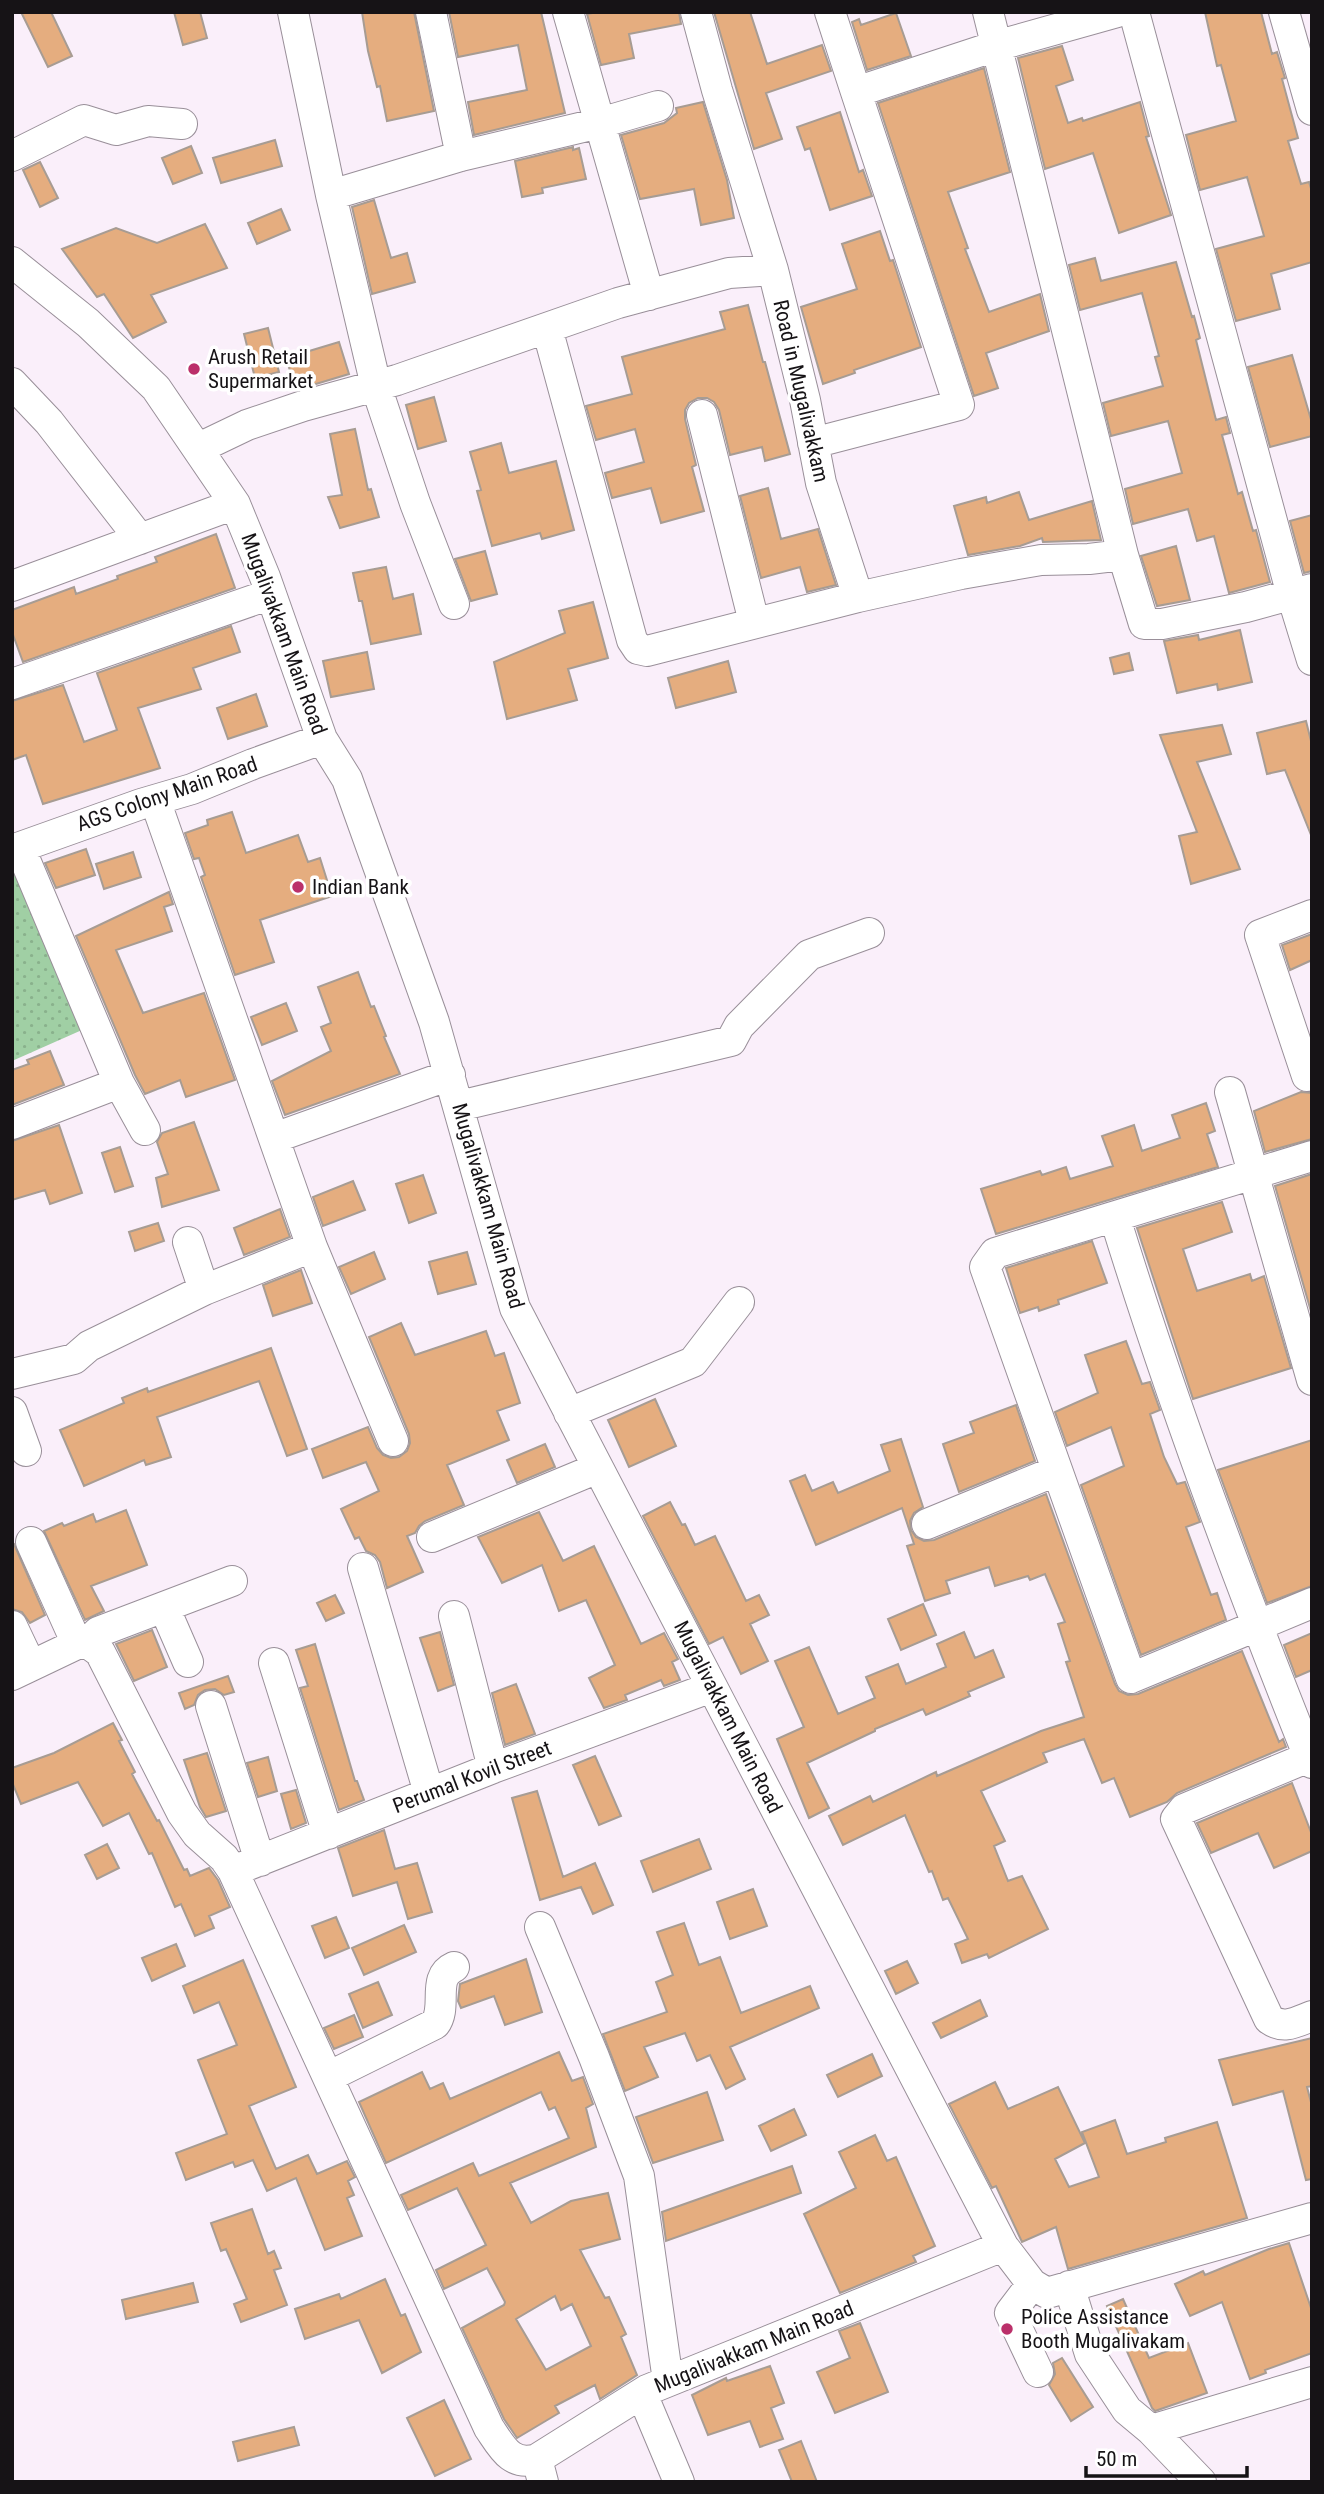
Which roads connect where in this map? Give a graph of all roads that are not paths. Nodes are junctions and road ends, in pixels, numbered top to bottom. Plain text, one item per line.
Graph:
1 (293, 12) edge
2 (431, 12) edge
3 (568, 12) edge
4 (696, 12) edge
5 (830, 12) edge
6 (988, 12) edge
7 (1116, 12) edge
8 (1134, 12) edge
9 (1284, 12) edge
10 (996, 47) junction
11 (856, 92) junction
12 (658, 106) dead end
13 (1312, 110) edge
14 (600, 123) junction
15 (182, 124) dead end
16 (12, 156) edge
17 (461, 156) junction
18 (331, 195) junction
19 (12, 262) edge
20 (773, 270) junction
21 (649, 295) junction
22 (547, 328) junction
23 (12, 383) edge
24 (376, 386) junction
25 (702, 415) dead end
26 (813, 443) junction
27 (199, 448) junction
28 (235, 504) junction
29 (140, 539) junction
30 (1123, 555) junction
31 (12, 586) edge
32 (1302, 592) edge
33 (271, 594) junction
34 (858, 597) junction
35 (454, 604) dead end
36 (754, 622) junction
37 (1312, 660) edge
38 (12, 684) edge
39 (322, 739) junction
40 (155, 800) junction
41 (16, 849) edge
42 (1312, 915) edge
43 (869, 933) dead end
44 (450, 1075) junction
45 (1307, 1076) dead end
46 (119, 1083) junction
47 (1230, 1093) dead end
48 (459, 1106) junction
49 (12, 1124) edge
50 (145, 1130) dead end
51 (274, 1138) junction
52 (1312, 1156) edge
53 (1253, 1174) junction
54 (1115, 1217) junction
55 (187, 1242) dead end
56 (312, 1247) junction
57 (204, 1290) junction
58 (739, 1302) dead end
59 (1310, 1371) edge
60 (12, 1374) edge
61 (12, 1412) edge
62 (569, 1413) junction
63 (393, 1441) dead end
64 (26, 1451) dead end
65 (598, 1468) junction
66 (1056, 1471) junction
67 (927, 1524) dead end
68 (432, 1537) dead end
69 (31, 1542) dead end
70 (363, 1568) dead end
71 (232, 1581) dead end
72 (1312, 1603) edge
73 (164, 1607) junction
74 (454, 1616) dead end
75 (12, 1626) edge
76 (1257, 1627) junction
77 (82, 1644) junction
78 (188, 1662) dead end
79 (274, 1663) dead end
80 (22, 1670) edge
81 (712, 1687) junction
82 (211, 1706) dead end
83 (1310, 1760) edge
84 (493, 1768) junction
85 (429, 1793) junction
86 (328, 1834) junction
87 (247, 1866) junction
88 (540, 1927) dead end
89 (454, 1967) dead end
90 (1312, 2016) edge
91 (328, 2077) junction
92 (1312, 2218) edge
93 (1003, 2246) junction
94 (1032, 2284) junction
95 (1069, 2286) junction
96 (1038, 2372) dead end
97 (1312, 2382) edge
98 (655, 2387) junction
99 (1151, 2430) junction
100 (540, 2470) edge
101 (679, 2482) edge
102 (1201, 2482) edge

1 - 18 street
2 - 17 street
3 - 14 street
4 - 20 street
5 - 11 street
6 - 10 street
7 - 10 street
8 - 32 street
9 - 13 street
10 - 11 street
10 - 30 street
11 - 26 street
12 - 14 street
14 - 17 street
14 - 21 street
15 - 16 street
17 - 18 street
18 - 24 street
19 - 27 street, Mugalivakkam Main Road
20 - 21 street, Road in Mugalivakkam
20 - 26 street, Road in Mugalivakkam
21 - 22 street, Road in Mugalivakkam
22 - 24 street, Road in Mugalivakkam
22 - 36 street
23 - 29 street
24 - 27 street, Road in Mugalivakkam
24 - 35 street
25 - 36 street
26 - 34 street, Road in Mugalivakkam
27 - 28 street, Mugalivakkam Main Road
28 - 29 street
28 - 33 street, Mugalivakkam Main Road
29 - 31 street
30 - 32 street
30 - 34 street
32 - 37 street
33 - 38 street
33 - 39 street, Mugalivakkam Main Road
34 - 36 street
39 - 40 street, AGS Colony Main Road
39 - 44 street, Mugalivakkam Main Road
40 - 41 street, AGS Colony Main Road
40 - 51 street
41 - 46 street
42 - 45 street
43 - 48 street
44 - 48 street, Mugalivakkam Main Road
44 - 51 street
46 - 49 street
46 - 50 street
47 - 53 street
48 - 62 street, Mugalivakkam Main Road
51 - 56 street
52 - 53 street
53 - 54 street
53 - 59 street
54 - 66 street
54 - 76 street
55 - 57 street
56 - 57 street
56 - 63 street
57 - 60 street
58 - 62 street
61 - 64 street
62 - 65 street, Mugalivakkam Main Road
65 - 68 street
65 - 81 street, Mugalivakkam Main Road
66 - 67 street
66 - 76 street
69 - 77 street
70 - 85 street
71 - 73 street
72 - 76 street
73 - 77 street
73 - 78 street
74 - 84 street
75 - 80 street
76 - 83 street
77 - 80 street
77 - 87 street
79 - 86 street
81 - 84 street, Perumal Kovil Street
81 - 93 street, Mugalivakkam Main Road
82 - 87 street
83 - 90 street
84 - 85 street, Perumal Kovil Street
85 - 86 street, Perumal Kovil Street
86 - 87 street, Perumal Kovil Street
87 - 91 street
88 - 98 street
89 - 91 street
91 - 100 street
92 - 95 street
93 - 94 street, Mugalivakkam Main Road
93 - 98 street, Mugalivakkam Main Road
94 - 95 street
94 - 96 street
95 - 99 street
97 - 99 street
98 - 100 street, Mugalivakkam Main Road
98 - 101 street
99 - 102 street

